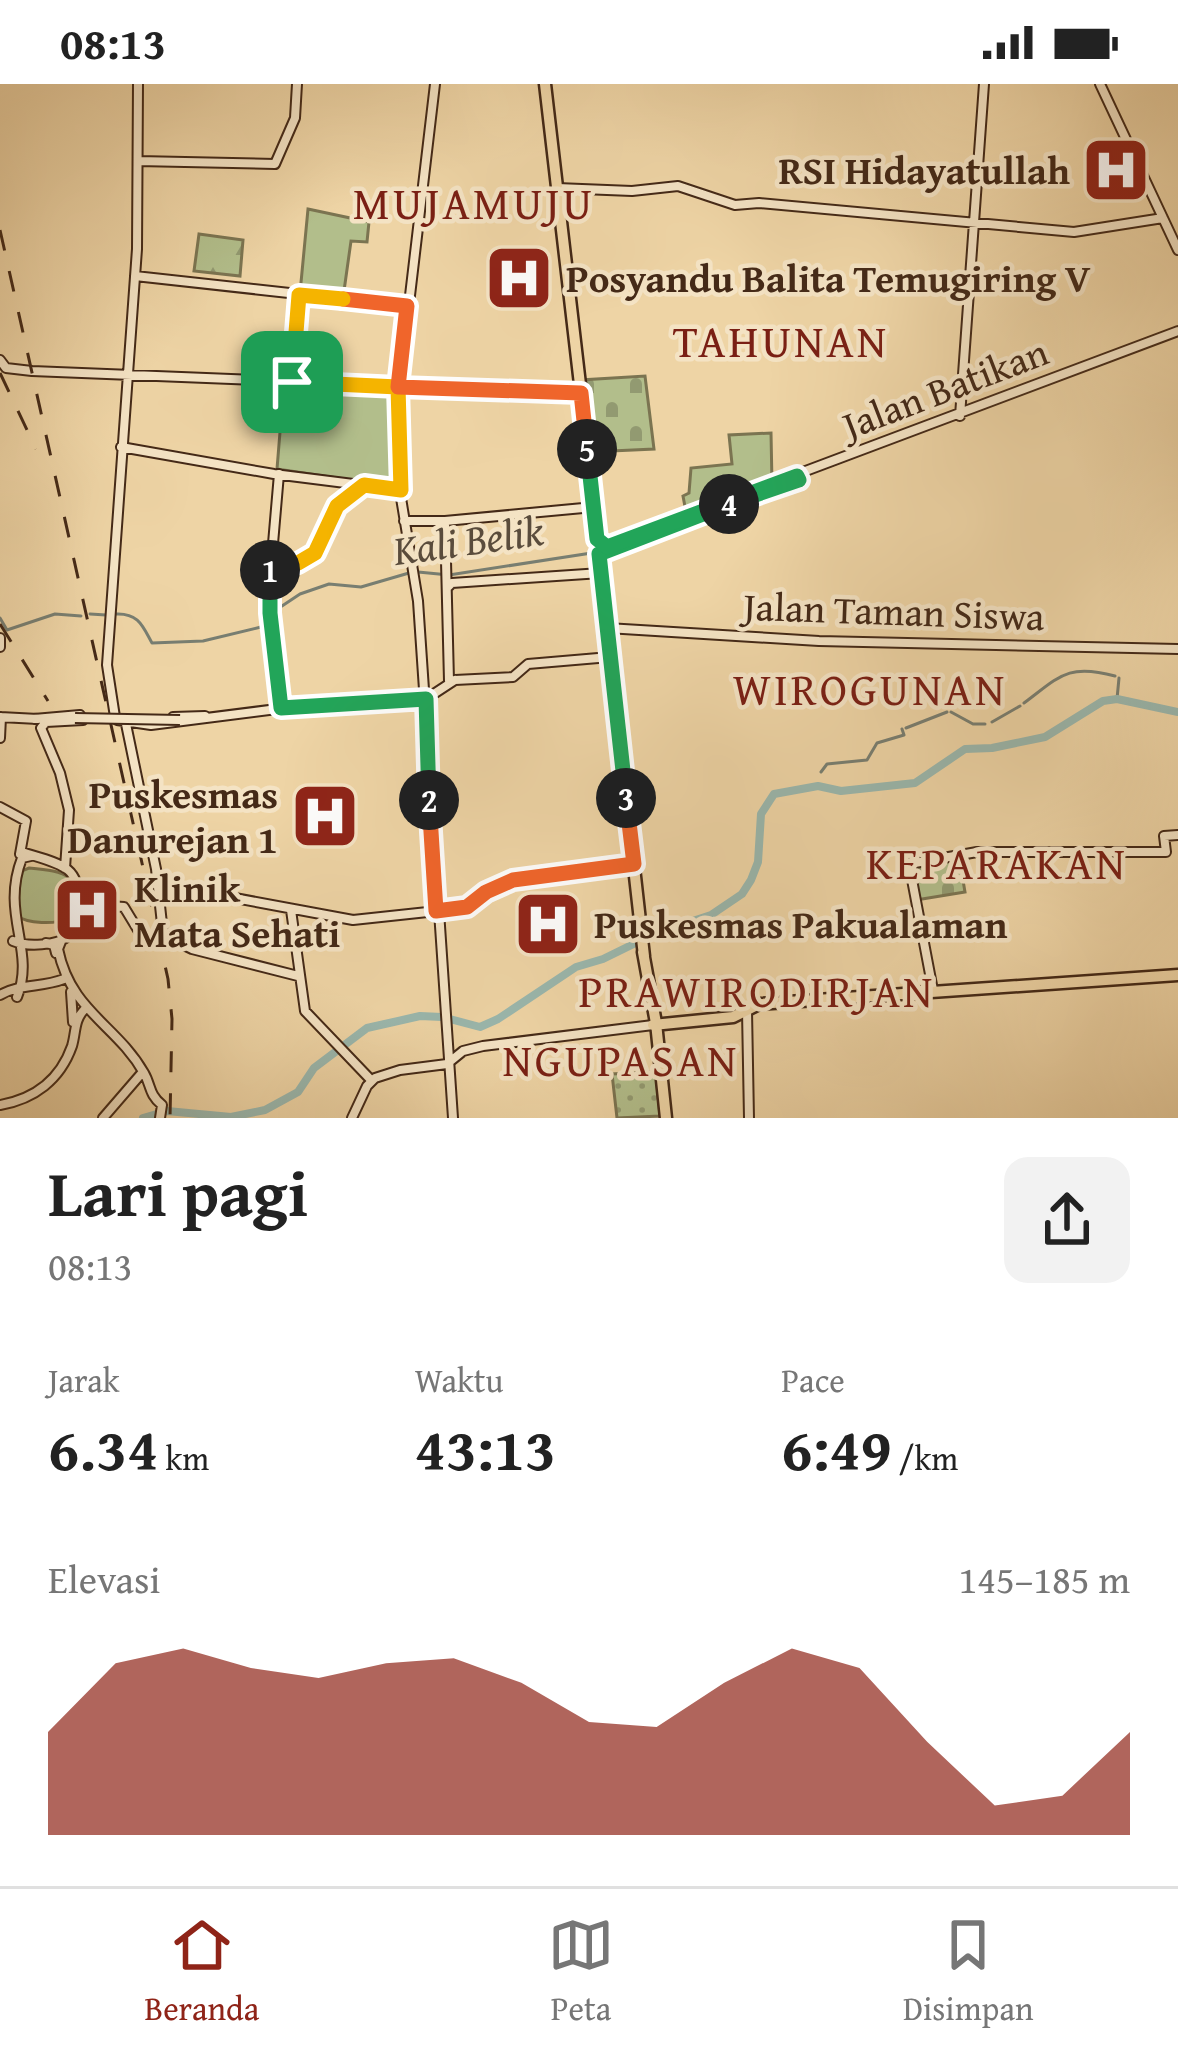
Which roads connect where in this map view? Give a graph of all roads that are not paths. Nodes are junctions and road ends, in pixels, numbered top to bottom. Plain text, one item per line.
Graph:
1 (138, 84) edge
2 (297, 84) edge
3 (435, 84) edge
4 (545, 84) edge
5 (984, 84) edge
6 (1100, 84) edge
7 (138, 160) junction
8 (557, 188) junction
9 (1163, 218) junction
10 (973, 220) junction
11 (1178, 250) edge
12 (135, 276) junction
13 (299, 295) junction
14 (407, 306) junction
15 (1178, 333) edge
16 (0, 360) edge
17 (126, 374) junction
18 (292, 382) junction
19 (398, 387) junction
20 (581, 393) junction
21 (960, 416) junction
22 (121, 447) junction
23 (279, 474) junction
24 (361, 487) junction
25 (401, 494) junction
26 (594, 508) junction
27 (404, 521) junction
28 (445, 521) junction
29 (600, 549) junction
30 (270, 567) junction
31 (601, 573) junction
32 (448, 580) junction
33 (607, 628) junction
34 (0, 638) edge
35 (0, 647) edge
36 (1178, 649) edge
37 (610, 657) junction
38 (451, 681) junction
39 (426, 699) junction
40 (281, 708) junction
41 (208, 717) junction
42 (115, 718) junction
43 (0, 721) edge
44 (135, 721) junction
45 (38, 724) junction
46 (0, 738) edge
47 (0, 807) edge
48 (68, 810) junction
49 (1178, 835) edge
50 (67, 838) junction
51 (21, 856) junction
52 (52, 863) junction
53 (634, 864) junction
54 (65, 868) junction
55 (161, 890) junction
56 (5, 900) edge
57 (79, 904) junction
58 (291, 910) junction
59 (436, 911) junction
60 (6, 924) junction
61 (162, 936) junction
62 (62, 939) junction
63 (13, 941) junction
64 (46, 943) junction
65 (1178, 975) edge
66 (298, 976) junction
67 (63, 978) junction
68 (17, 986) junction
69 (933, 990) junction
70 (70, 992) junction
71 (0, 993) edge
72 (84, 1010) junction
73 (742, 1014) junction
74 (657, 1026) junction
75 (452, 1056) junction
76 (141, 1074) junction
77 (367, 1080) junction
78 (38, 1090) junction
79 (0, 1105) edge
80 (159, 1114) edge
81 (103, 1118) edge
82 (352, 1118) edge
83 (453, 1118) edge
84 (664, 1118) edge
85 (749, 1118) edge

1 - 7 street
2 - 7 street
3 - 14 street
4 - 8 main road
5 - 10 street
6 - 9 street
7 - 12 street
8 - 10 street
8 - 20 main road
9 - 10 street
9 - 11 street
10 - 21 street
12 - 13 street
12 - 17 street
13 - 14 street
13 - 18 street
14 - 19 street
15 - 21 street, Jalan Batikan
16 - 17 street
17 - 18 street
17 - 22 street
18 - 19 street
19 - 20 street
19 - 25 street
20 - 26 street
21 - 29 street, Jalan Batikan
22 - 23 street
22 - 42 street
23 - 24 street
23 - 30 street
24 - 25 street
24 - 30 street
25 - 27 street
26 - 28 street
26 - 29 street
27 - 28 street
27 - 39 street
28 - 32 street
29 - 31 street
30 - 40 street
31 - 32 street
31 - 33 street
32 - 38 street
33 - 36 street, Jalan Taman Siswa
33 - 37 main road
34 - 35 street
37 - 38 street
37 - 53 main road
38 - 39 street
39 - 40 street
39 - 59 street
40 - 41 street
41 - 42 street, bridge
41 - 44 street
42 - 44 street
42 - 45 street
42 - 45 street, bridge
43 - 45 street
43 - 46 street
44 - 55 street
45 - 48 street
45 - 48 street
47 - 51 street
48 - 50 street
49 - 69 street
50 - 52 street
50 - 54 street
51 - 52 street
51 - 56 street
52 - 54 street
53 - 59 street
53 - 74 main road
54 - 57 street
55 - 58 street
55 - 61 street
56 - 60 street
57 - 61 street
57 - 62 street
58 - 59 street
58 - 66 street
59 - 75 street
60 - 63 street
60 - 68 street
61 - 66 street
62 - 64 street
62 - 80 street
63 - 64 street
63 - 68 street
64 - 67 street
65 - 69 main road
66 - 77 street
67 - 68 street
67 - 70 street
68 - 71 street
69 - 73 main road
70 - 72 street
70 - 78 street
72 - 76 street
72 - 78 street
73 - 74 main road
73 - 85 street
74 - 75 street
74 - 84 main road
75 - 77 street
75 - 83 street
76 - 80 street
76 - 81 street
77 - 82 street
78 - 79 street

